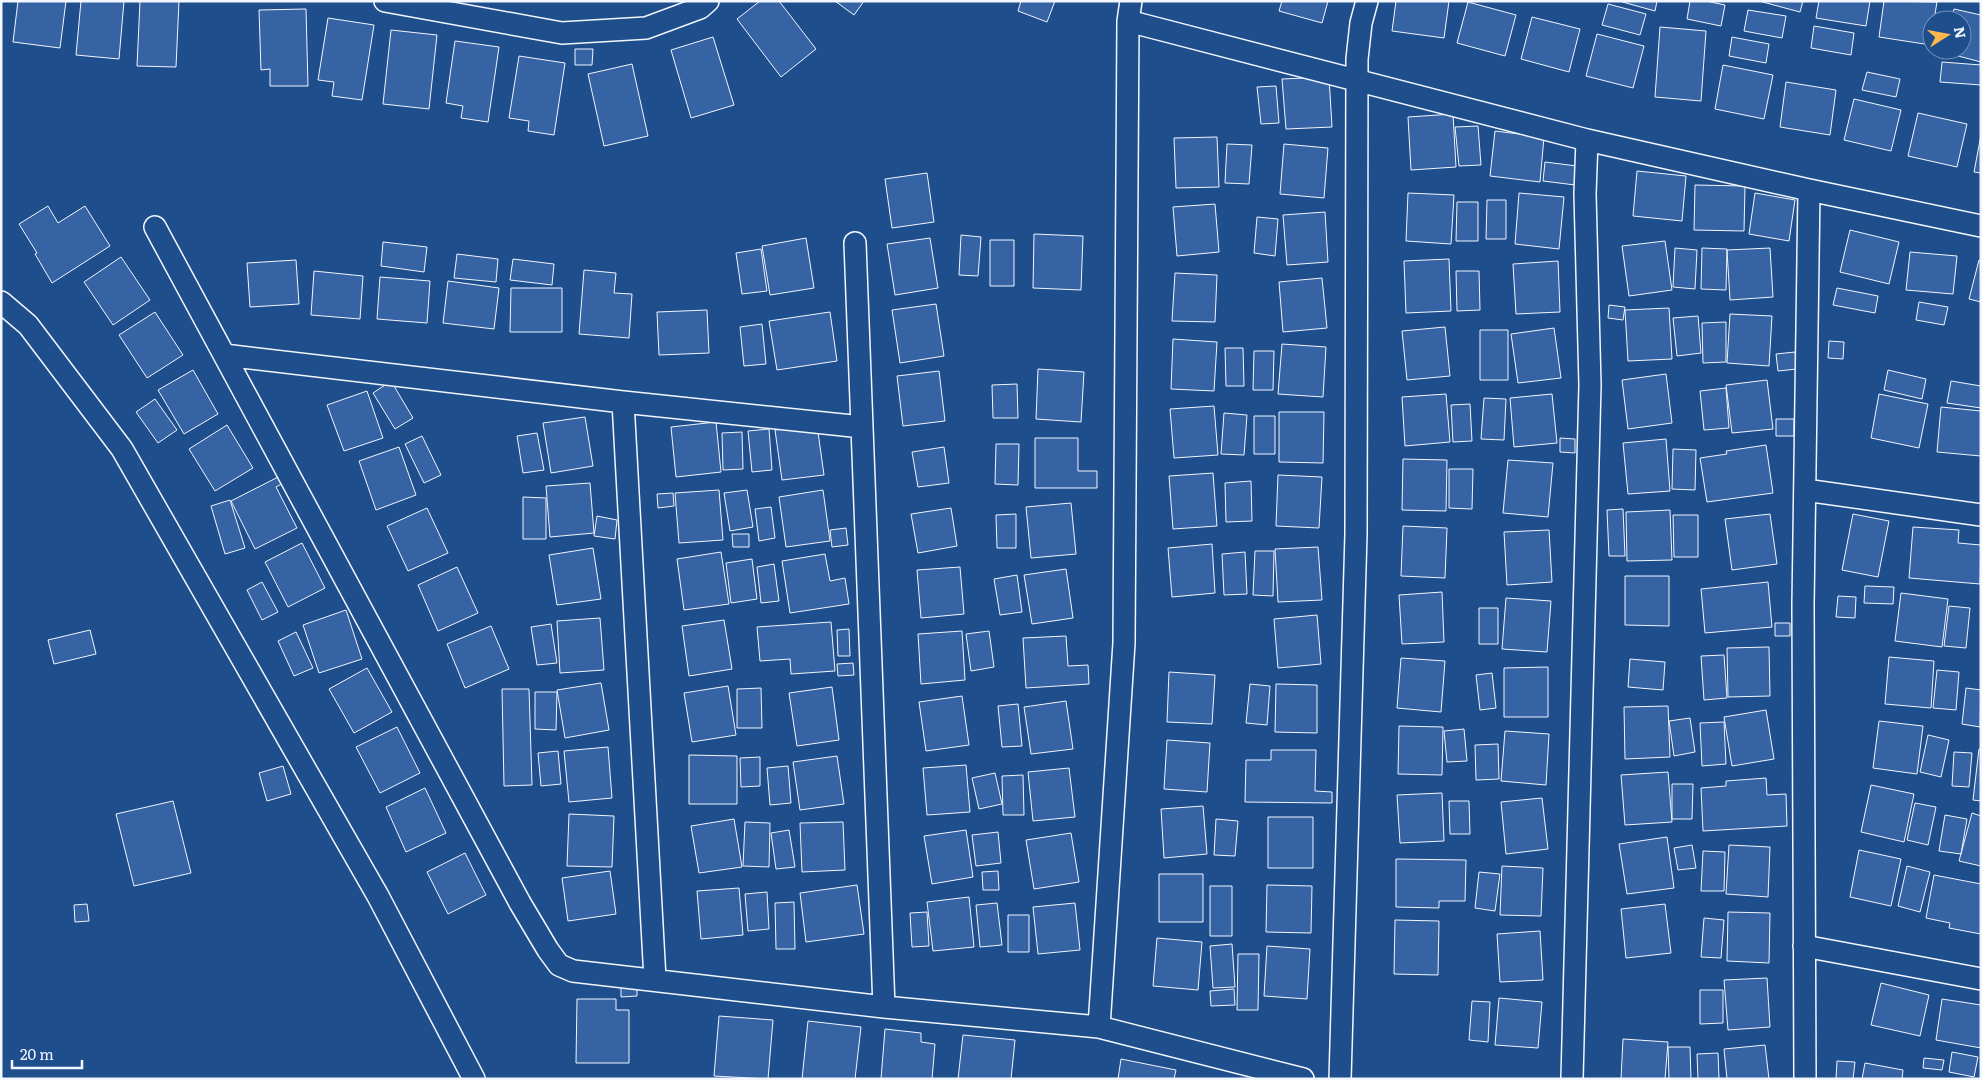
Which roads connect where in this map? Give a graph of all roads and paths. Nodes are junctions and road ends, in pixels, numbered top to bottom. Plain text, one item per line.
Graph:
1 (385, 1) edge
2 (708, 1) edge
3 (1367, 1) edge
4 (1130, 11) edge
5 (1357, 80) junction
6 (1588, 140) junction
7 (1809, 190) junction
8 (1981, 226) edge
9 (155, 227) dead end
10 (855, 243) dead end
11 (1, 302) edge
12 (224, 355) junction
13 (623, 402) junction
14 (862, 427) junction
15 (1805, 490) junction
16 (1981, 515) edge
17 (1804, 946) junction
18 (655, 979) junction
19 (1981, 979) edge
20 (884, 1007) junction
21 (1099, 1027) junction
22 (474, 1079) edge
23 (1303, 1079) edge
24 (1340, 1079) edge
25 (1572, 1079) edge
26 (1805, 1079) edge

1 - 2 street
3 - 5 street
4 - 5 street
4 - 21 street
5 - 6 street
5 - 24 street
6 - 7 street
6 - 25 street
7 - 8 street
7 - 15 street
9 - 12 street
10 - 14 street
11 - 22 street
12 - 13 street
12 - 18 street
13 - 14 street
13 - 18 street
14 - 20 street
15 - 16 street
15 - 17 street
17 - 19 street
17 - 26 street
18 - 20 street
20 - 21 street
21 - 23 street

